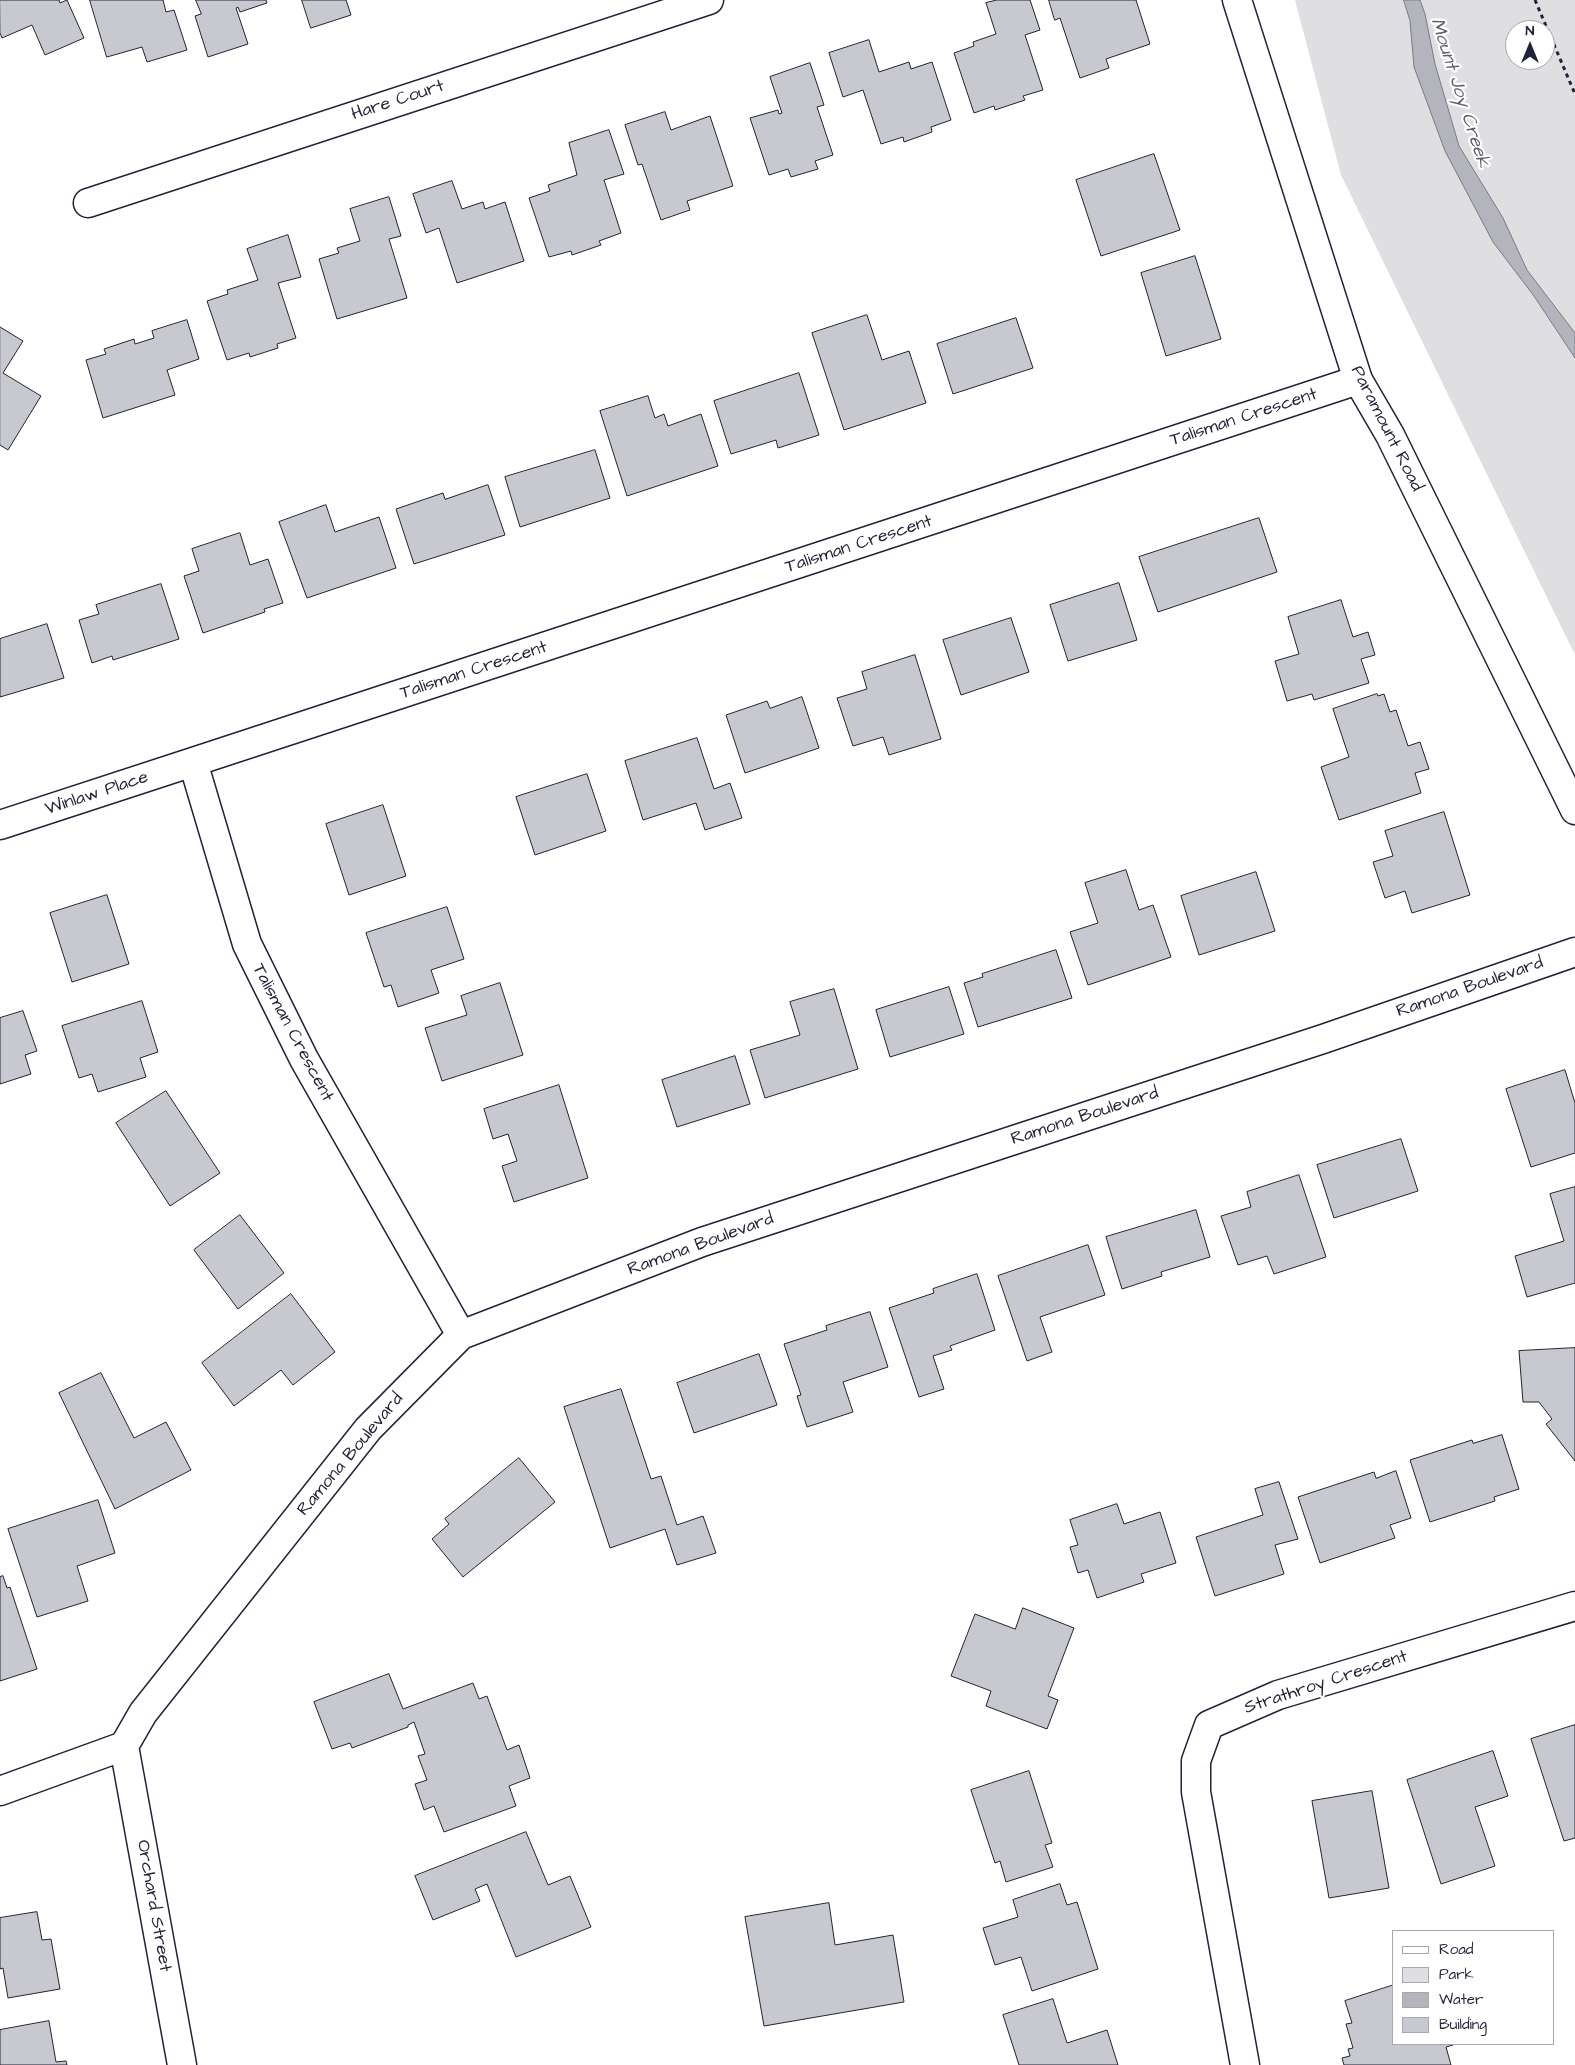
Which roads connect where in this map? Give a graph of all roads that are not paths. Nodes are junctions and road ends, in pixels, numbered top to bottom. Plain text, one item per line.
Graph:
1 (709, 0) edge
2 (1237, 0) edge
3 (88, 203) dead end
4 (1358, 380) junction
5 (193, 762) junction
6 (1575, 810) edge
7 (0, 825) edge
8 (1575, 952) edge
9 (461, 1335) junction
10 (1575, 1606) edge
11 (124, 1746) junction
12 (0, 1791) edge
13 (182, 2065) edge
14 (1245, 2065) edge

1 - 3 street, Hare Court
2 - 4 street, Paramount Road
4 - 5 street, Talisman Crescent
4 - 6 street, Paramount Road
5 - 7 street, Winlaw Place
5 - 9 street, Talisman Crescent
8 - 9 street, Ramona Boulevard
9 - 11 street, Ramona Boulevard
10 - 14 street, Strathroy Crescent
11 - 12 street
11 - 13 street, Orchard Street

